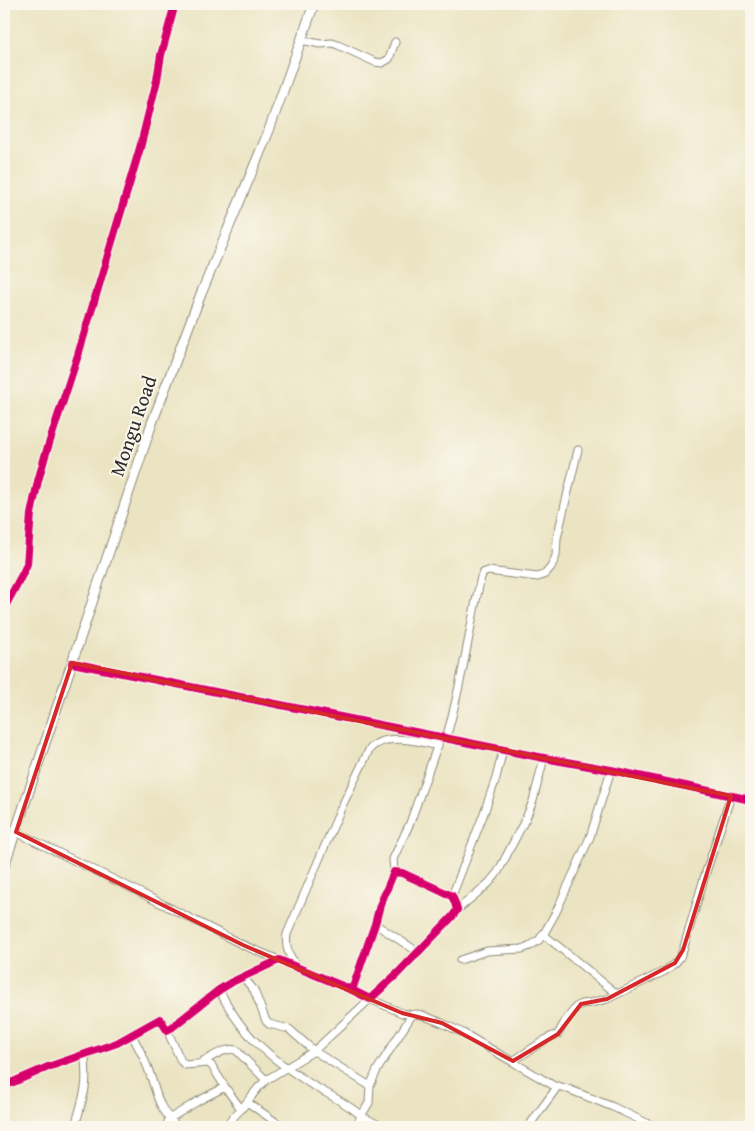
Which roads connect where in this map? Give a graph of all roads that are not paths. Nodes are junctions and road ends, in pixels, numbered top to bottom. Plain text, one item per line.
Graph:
1 (175, 4) edge
2 (314, 4) edge
3 (301, 40) junction
4 (394, 42) dead end
5 (578, 450) dead end
6 (4, 608) edge
7 (72, 663) junction
8 (444, 738) junction
9 (438, 746) junction
10 (503, 750) junction
11 (544, 758) junction
12 (612, 770) junction
13 (731, 796) junction
14 (751, 800) edge
15 (16, 832) junction
16 (7, 843) edge
17 (4, 866) edge
18 (394, 872) junction
19 (452, 896) junction
20 (457, 910) junction
21 (375, 924) junction
22 (543, 934) junction
23 (418, 952) junction
24 (279, 960) junction
25 (460, 960) dead end
26 (298, 968) junction
27 (244, 977) junction
28 (219, 990) junction
29 (352, 990) junction
30 (617, 994) junction
31 (370, 999) junction
32 (412, 1015) junction
33 (167, 1030) junction
34 (132, 1035) junction
35 (314, 1051) junction
36 (85, 1055) junction
37 (513, 1061) junction
38 (201, 1063) junction
39 (286, 1068) junction
40 (266, 1080) junction
41 (4, 1086) edge
42 (370, 1086) junction
43 (556, 1087) junction
44 (225, 1088) junction
45 (247, 1102) junction
46 (241, 1110) junction
47 (361, 1116) junction
48 (169, 1119) junction
49 (75, 1127) edge
50 (166, 1127) edge
51 (178, 1127) edge
52 (224, 1127) edge
53 (283, 1127) edge
54 (356, 1127) edge
55 (382, 1127) edge
56 (528, 1127) edge
57 (655, 1127) edge

1 - 6 street
2 - 3 main road, Mongu Road
3 - 4 street
3 - 7 main road, Mongu Road
5 - 8 street
7 - 8 street
7 - 15 main road, Mongu Road
8 - 9 street
8 - 10 street
9 - 18 street
9 - 26 street
10 - 11 street
10 - 19 street
11 - 12 street
11 - 20 street
12 - 13 street
12 - 22 street
13 - 14 street
13 - 30 street
15 - 16 main road, Mongu Road
15 - 24 street
16 - 17 main road, Mongu Road
18 - 19 street
18 - 21 street
19 - 20 street
20 - 23 street
21 - 23 street
21 - 29 street
22 - 25 street
22 - 30 street
23 - 31 street
24 - 26 street
24 - 27 street
26 - 29 street
27 - 28 street
27 - 35 street
28 - 33 street
28 - 39 street
29 - 31 street
30 - 37 street
31 - 32 street
31 - 35 street
32 - 37 street
32 - 42 street
33 - 34 street
33 - 38 street
34 - 36 street
34 - 48 street
35 - 39 street
35 - 42 street
36 - 41 street
36 - 49 street
37 - 43 street
38 - 40 street
38 - 44 street
39 - 40 street
39 - 47 street
40 - 45 street
42 - 47 street
43 - 56 street
43 - 57 street
44 - 46 street
44 - 48 street
45 - 46 street
45 - 53 street
46 - 52 street
47 - 54 street
47 - 55 street
48 - 50 street
48 - 51 street

